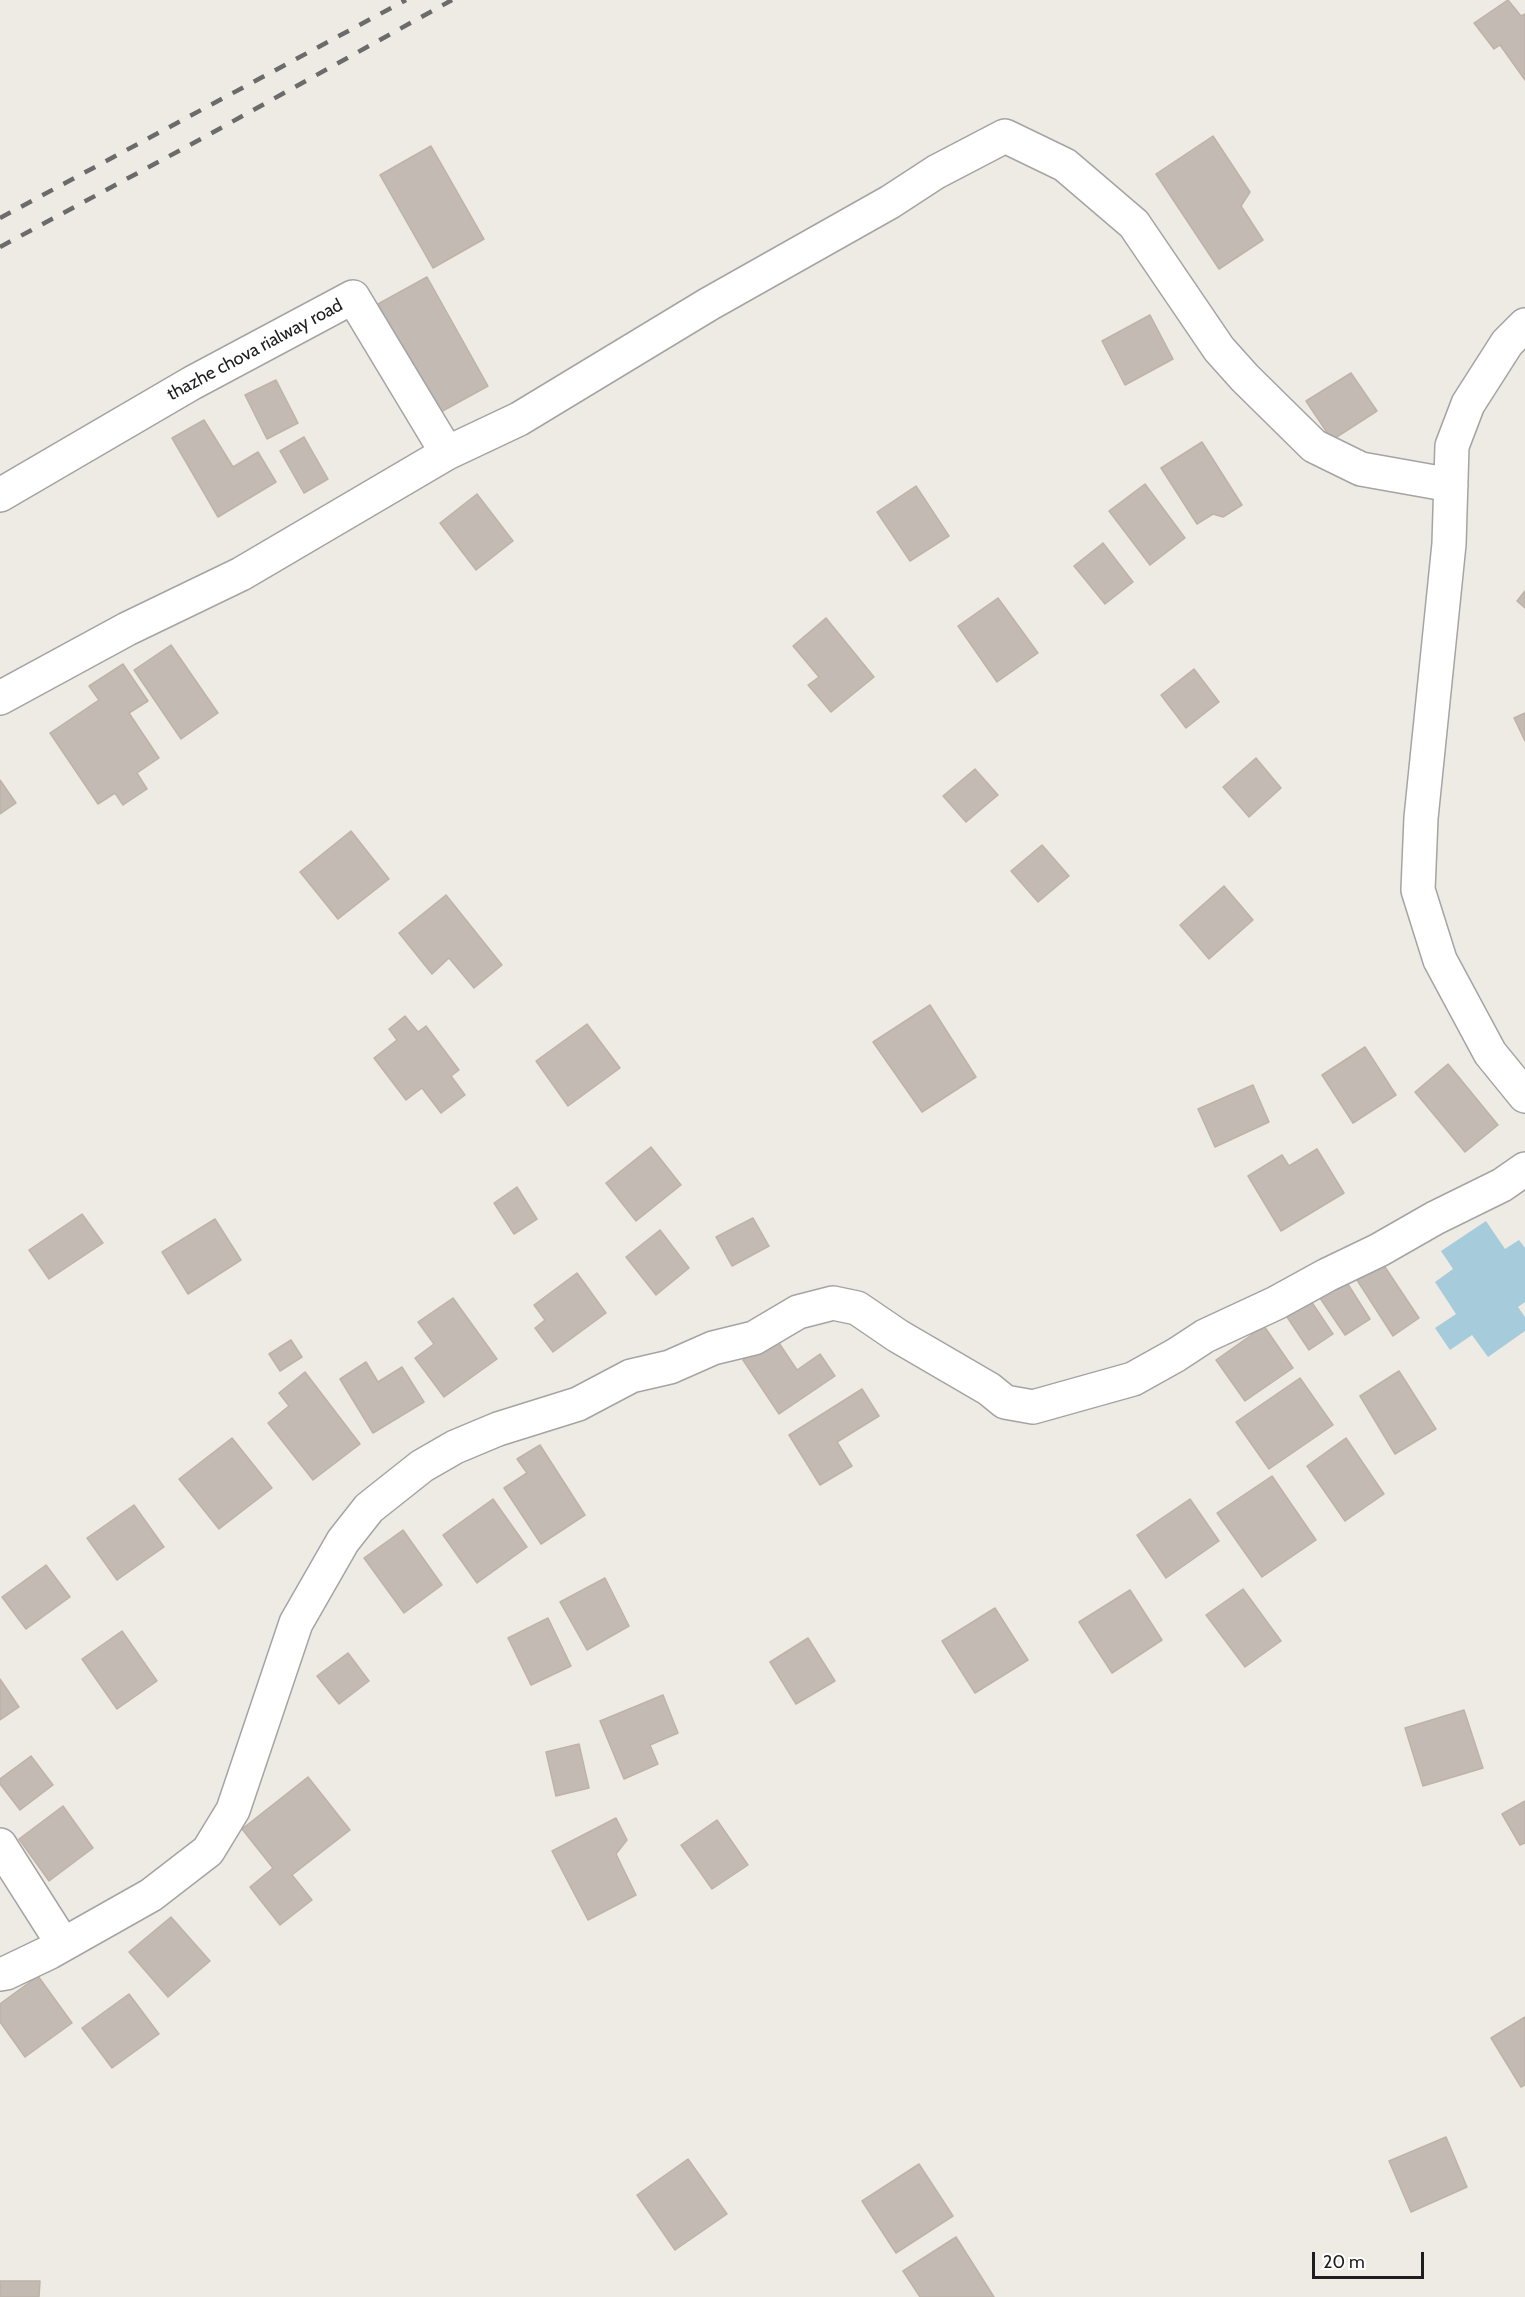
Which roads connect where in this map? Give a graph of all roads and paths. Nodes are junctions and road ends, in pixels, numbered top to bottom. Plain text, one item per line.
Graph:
1 (1525, 325) edge
2 (447, 453) junction
3 (1451, 486) junction
4 (0, 495) edge
5 (0, 698) edge
6 (1525, 1096) edge
7 (1525, 1169) edge
8 (0, 1845) edge
9 (63, 1944) junction
10 (0, 1974) edge

1 - 3 street
2 - 3 street
2 - 4 street, thazhe chova rialway road
2 - 5 street
3 - 6 street
7 - 9 street
8 - 9 street
9 - 10 street

